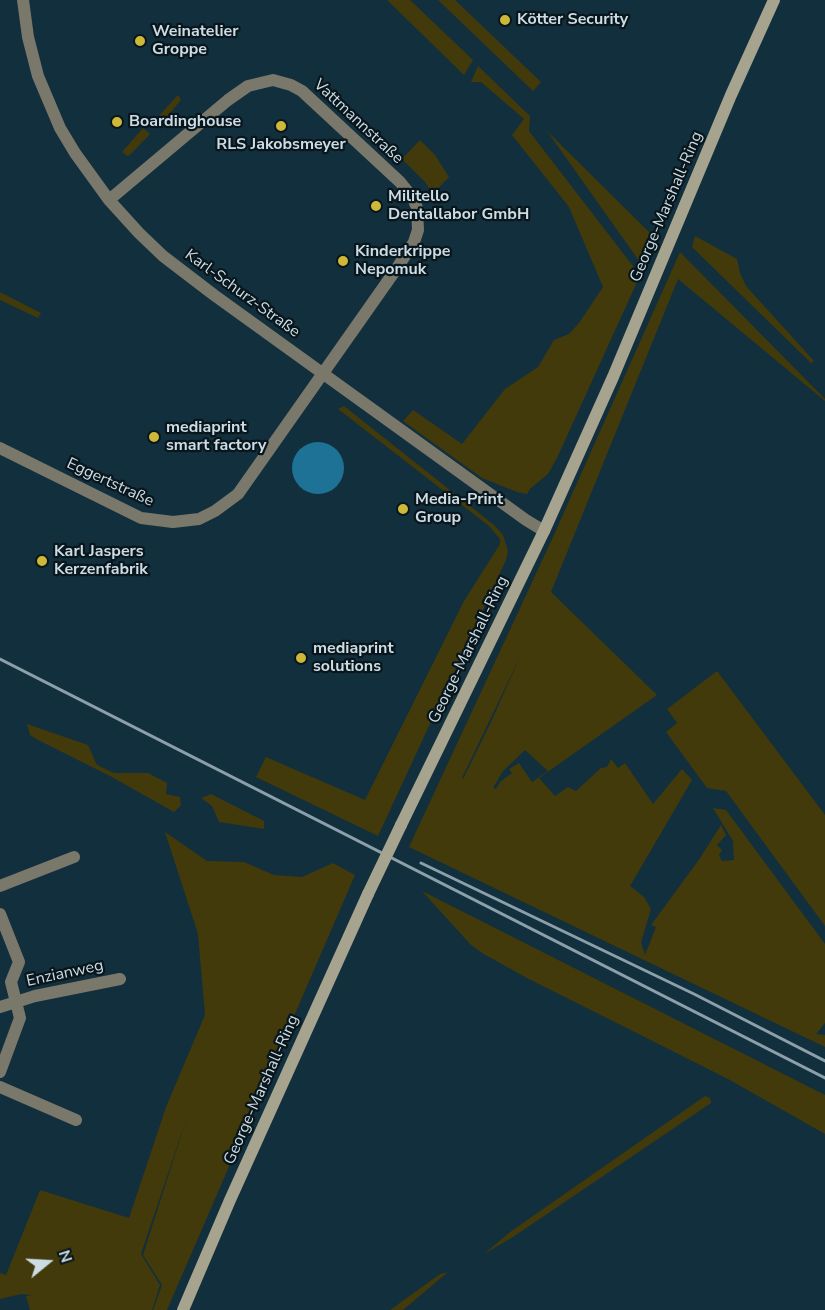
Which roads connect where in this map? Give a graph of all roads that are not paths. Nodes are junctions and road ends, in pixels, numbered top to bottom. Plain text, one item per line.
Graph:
1 (22, 0) edge
2 (774, 0) edge
3 (109, 200) junction
4 (323, 375) junction
5 (0, 448) edge
6 (544, 531) junction
7 (74, 857) dead end
8 (0, 886) edge
9 (0, 914) edge
10 (120, 979) dead end
11 (16, 1002) junction
12 (0, 1007) edge
13 (0, 1072) edge
14 (0, 1087) edge
15 (76, 1120) dead end
16 (183, 1310) edge

1 - 3 street, Karl-Schurz-Straße
2 - 6 main road, George-Marshall-Ring
3 - 4 street, Karl-Schurz-Straße
3 - 4 street, Vattmannstraße
4 - 5 street, Eggertstraße
4 - 6 street, Karl-Schurz-Straße
6 - 16 main road, George-Marshall-Ring, bridge
7 - 8 street
9 - 11 street, Enzianweg
10 - 11 street, Enzianweg
11 - 12 street
11 - 13 street, Enzianweg
14 - 15 street

